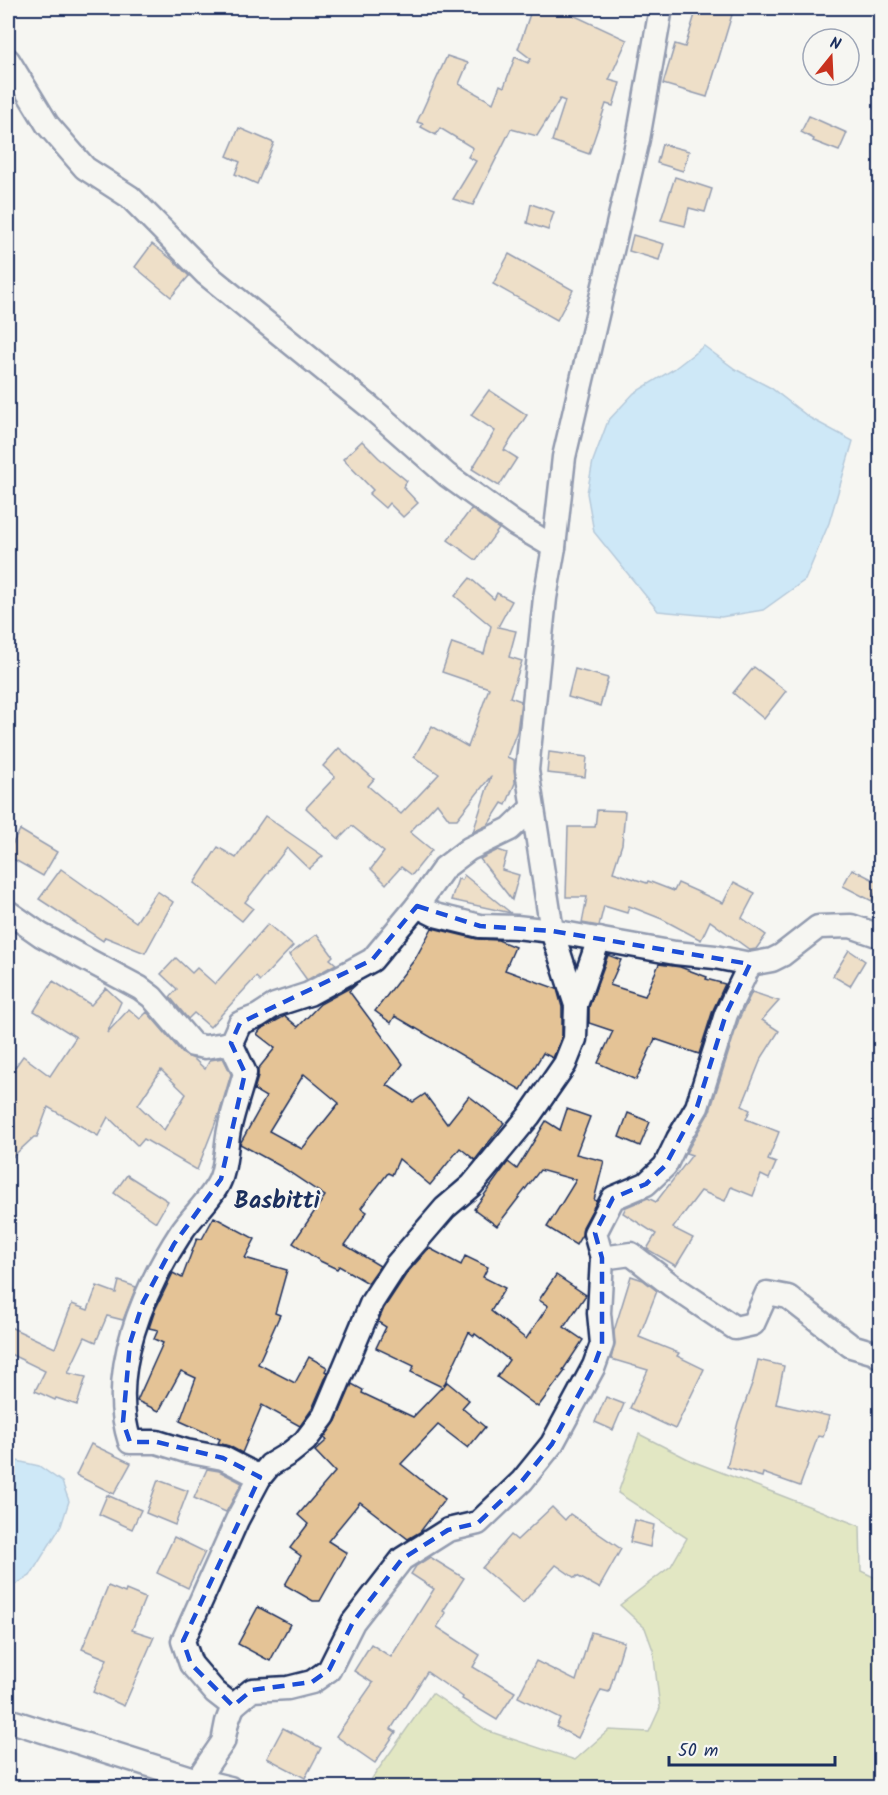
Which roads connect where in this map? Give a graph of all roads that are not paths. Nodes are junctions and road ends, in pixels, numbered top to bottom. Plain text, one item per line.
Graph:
1 (661, 8) edge
2 (8, 60) edge
3 (554, 546) junction
4 (532, 807) junction
5 (417, 906) junction
6 (8, 912) edge
7 (552, 931) junction
8 (880, 936) edge
9 (599, 939) junction
10 (750, 964) junction
11 (576, 1005) junction
12 (231, 1043) junction
13 (602, 1258) junction
14 (880, 1357) edge
15 (260, 1477) junction
16 (233, 1707) junction
17 (8, 1720) edge
18 (197, 1780) junction
19 (230, 1788) edge

1 - 3 street
2 - 3 street
3 - 4 street
4 - 5 street
4 - 7 street
5 - 7 street
5 - 12 street
6 - 12 street
7 - 9 street
7 - 11 street
8 - 10 street
9 - 10 street
9 - 11 street
10 - 13 street
11 - 15 street
12 - 15 street
13 - 14 street
13 - 16 street
15 - 16 street
16 - 18 street
17 - 18 street
18 - 19 street

